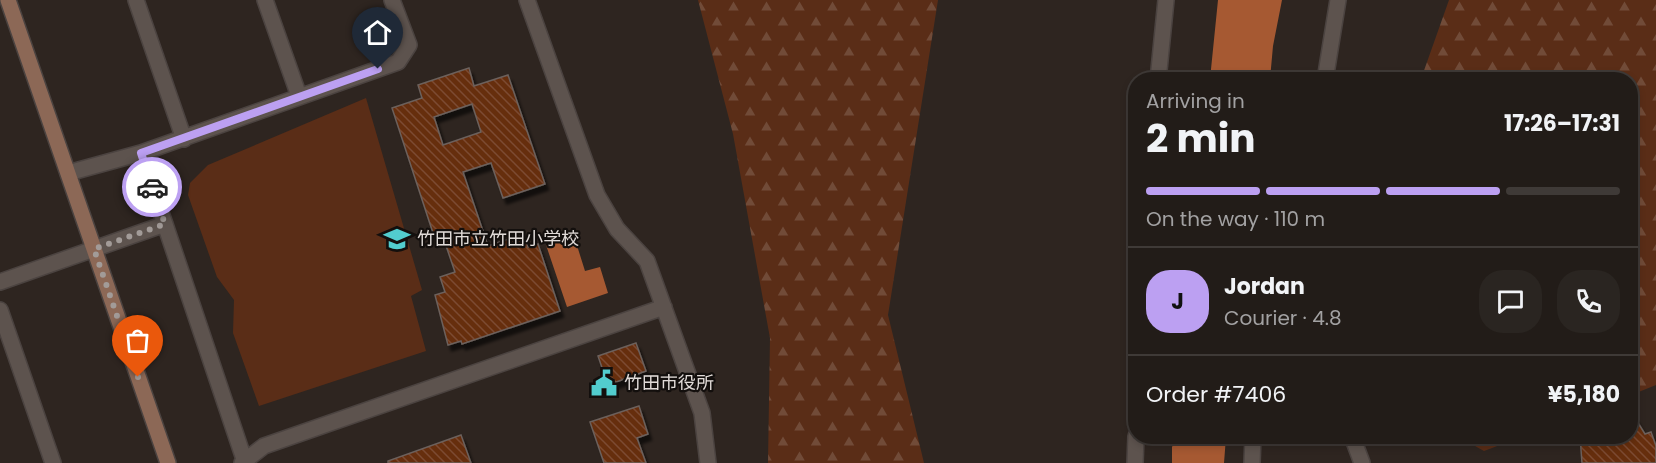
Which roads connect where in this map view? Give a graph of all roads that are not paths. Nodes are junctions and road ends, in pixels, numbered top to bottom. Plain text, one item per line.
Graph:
1 (8, 0) edge
2 (136, 0) edge
3 (265, 0) edge
4 (392, 0) edge
5 (527, 0) edge
6 (1166, 0) edge
7 (1338, 0) edge
8 (1159, 72) edge
9 (1326, 72) edge
10 (299, 96) junction
11 (184, 139) junction
12 (141, 153) junction
13 (68, 173) junction
14 (165, 224) junction
15 (94, 249) junction
16 (0, 282) edge
17 (664, 308) junction
18 (0, 310) edge
19 (1136, 444) edge
20 (1253, 444) edge
21 (1355, 444) edge
22 (53, 463) edge
23 (168, 463) edge
24 (244, 463) edge
25 (708, 463) edge
26 (1135, 463) edge
27 (1252, 463) edge
28 (1362, 463) edge

1 - 13 street
2 - 11 street
3 - 10 street
4 - 10 street
5 - 17 street
6 - 8 street
7 - 9 street
10 - 11 street
11 - 12 street
12 - 13 street
12 - 14 street
13 - 15 street
14 - 15 street
14 - 24 street
15 - 16 street
15 - 23 street
17 - 24 street
17 - 25 street
18 - 22 street
19 - 26 street
20 - 27 street
21 - 28 street

